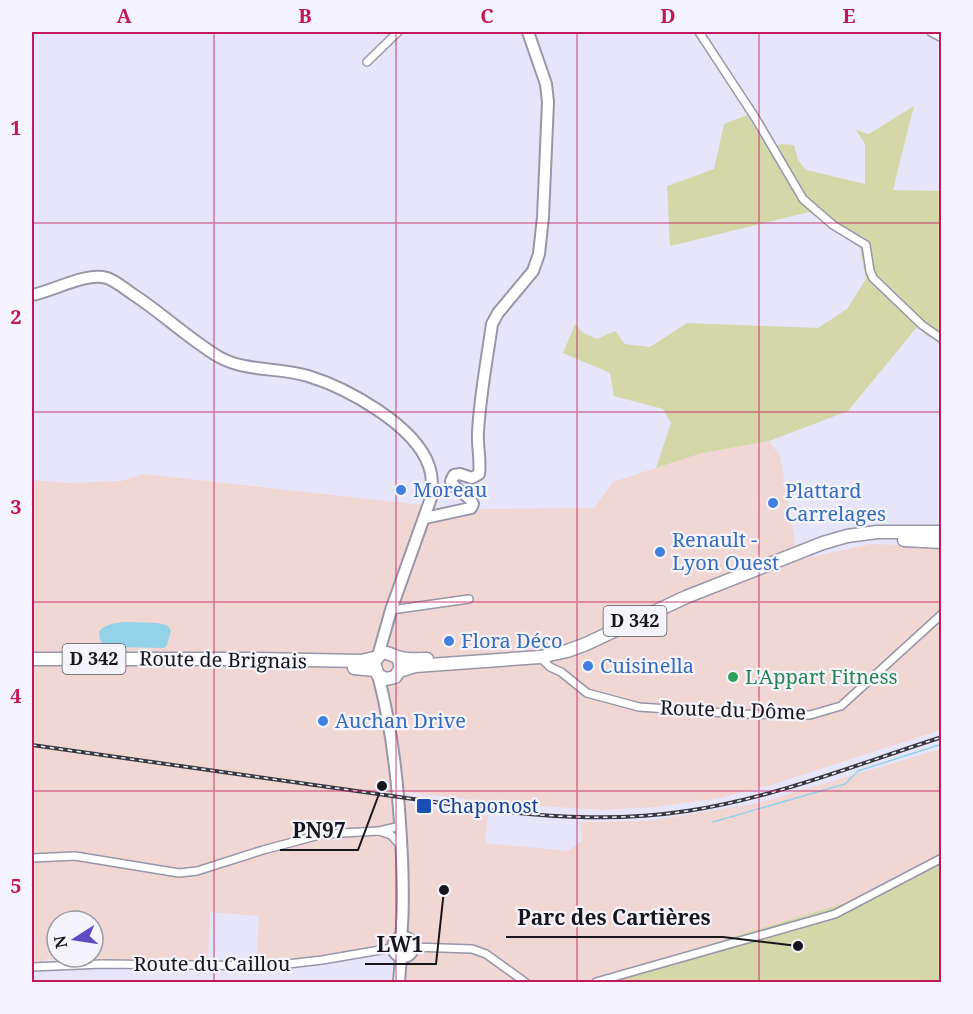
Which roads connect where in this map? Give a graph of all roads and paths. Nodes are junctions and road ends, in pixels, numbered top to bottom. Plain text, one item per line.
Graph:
1 (398, 32) edge
2 (528, 32) edge
3 (699, 32) edge
4 (931, 32) edge
5 (942, 38) edge
6 (368, 62) dead end
7 (32, 295) edge
8 (942, 339) edge
9 (424, 518) junction
10 (942, 532) edge
11 (942, 542) edge
12 (799, 553) junction
13 (469, 599) dead end
14 (391, 610) junction
15 (942, 614) edge
16 (384, 636) junction
17 (557, 653) junction
18 (395, 655) junction
19 (378, 656) junction
20 (540, 657) junction
21 (32, 659) edge
22 (463, 661) junction
23 (32, 665) edge
24 (376, 672) junction
25 (561, 672) junction
26 (396, 675) junction
27 (384, 697) junction
28 (396, 768) junction
29 (401, 826) junction
30 (380, 831) junction
31 (401, 846) junction
32 (32, 858) edge
33 (942, 858) edge
34 (404, 873) junction
35 (401, 937) junction
36 (413, 947) junction
37 (392, 948) junction
38 (401, 957) junction
39 (32, 967) edge
40 (399, 982) edge
41 (525, 982) edge
42 (596, 982) edge

1 - 6 street
2 - 9 street
3 - 8 street
4 - 5 street
7 - 9 street
9 - 14 street
10 - 12 main road, D 342
11 - 12 main road, D 342
12 - 17 main road, D 342
13 - 14 street
14 - 16 street
15 - 25 street, Route du Dôme
16 - 18 street
16 - 19 street
17 - 20 main road, D 342
17 - 25 street
18 - 19 main road
18 - 22 main road, D 342
18 - 26 main road
19 - 21 main road, Route de Brignais / D 342
19 - 24 main road
20 - 22 main road, D 342
20 - 25 street, Route du Dôme
22 - 26 main road, D 342
23 - 24 main road, Route de Brignais / D 342
24 - 26 main road
24 - 27 street
26 - 27 street
27 - 28 street
28 - 29 street
28 - 34 street
29 - 30 street
29 - 31 street
30 - 31 street
30 - 32 street
31 - 34 street
33 - 42 street
34 - 35 street
35 - 36 street
35 - 37 street
36 - 38 street
36 - 41 street
37 - 38 street
37 - 39 street, Route du Caillou
38 - 40 street

